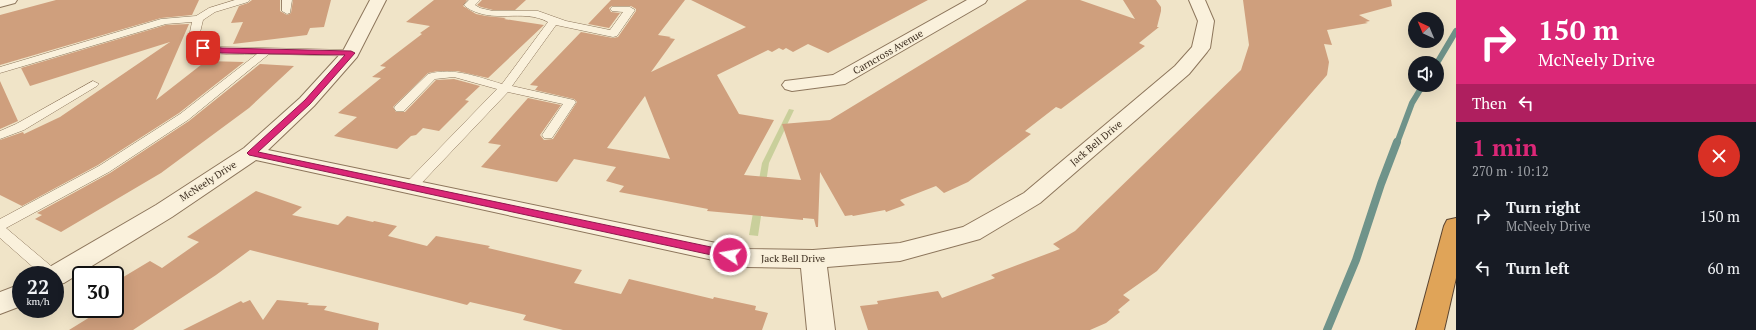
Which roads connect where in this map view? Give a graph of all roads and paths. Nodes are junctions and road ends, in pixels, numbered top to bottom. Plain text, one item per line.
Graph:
1 (9, 0) edge
2 (245, 0) edge
3 (287, 0) edge
4 (378, 0) edge
5 (475, 0) edge
6 (979, 0) edge
7 (1197, 0) edge
8 (0, 2) edge
9 (615, 9) dead end
10 (287, 11) dead end
11 (198, 19) junction
12 (554, 21) junction
13 (267, 51) junction
14 (351, 53) junction
15 (0, 70) edge
16 (93, 84) dead end
17 (792, 85) dead end
18 (505, 88) junction
19 (400, 108) dead end
20 (0, 135) edge
21 (548, 135) dead end
22 (252, 153) junction
23 (410, 187) junction
24 (0, 225) edge
25 (1456, 226) edge
26 (0, 230) edge
27 (813, 260) junction
28 (42, 266) edge
29 (64, 271) edge
30 (12, 298) edge
31 (0, 304) edge
32 (821, 330) edge
33 (1430, 330) edge

1 - 8 street
2 - 11 lane
3 - 10 lane
4 - 14 street, McNeely Drive
5 - 12 lane
6 - 17 street, Carncross Avenue
7 - 27 street, Jack Bell Drive
9 - 12 lane
11 - 13 lane
11 - 15 lane
12 - 18 lane
13 - 14 lane
13 - 24 lane
14 - 22 street, McNeely Drive
16 - 20 lane
18 - 19 lane
18 - 21 lane
18 - 23 lane
22 - 23 street, Jack Bell Drive
22 - 29 street, McNeely Drive
23 - 27 street, Jack Bell Drive
25 - 33 highway
26 - 28 lane
27 - 32 street
30 - 31 street

